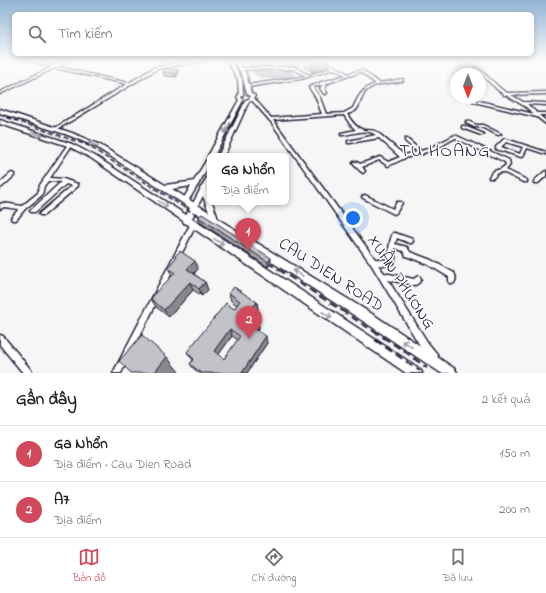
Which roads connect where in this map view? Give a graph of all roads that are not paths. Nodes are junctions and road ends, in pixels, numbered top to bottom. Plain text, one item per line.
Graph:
1 (31, 78) edge
2 (105, 78) edge
3 (138, 78) edge
4 (240, 78) edge
5 (245, 78) edge
6 (294, 78) edge
7 (336, 78) edge
8 (371, 78) edge
9 (488, 78) edge
10 (402, 80) dead end
11 (321, 83) junction
12 (129, 84) junction
13 (378, 84) junction
14 (248, 86) junction
15 (325, 92) dead end
16 (0, 93) edge
17 (546, 93) edge
18 (505, 94) junction
19 (241, 97) junction
20 (250, 98) junction
21 (500, 102) dead end
22 (522, 103) junction
23 (486, 104) edge
24 (546, 104) edge
25 (501, 107) junction
26 (0, 111) edge
27 (345, 114) junction
28 (546, 114) edge
29 (324, 115) junction
30 (537, 115) junction
31 (270, 119) junction
32 (0, 122) edge
33 (467, 122) dead end
34 (546, 123) edge
35 (463, 127) dead end
36 (56, 129) junction
37 (360, 130) junction
38 (473, 130) junction
39 (491, 130) junction
40 (342, 134) dead end
41 (482, 134) dead end
42 (499, 134) dead end
43 (380, 136) junction
44 (406, 140) dead end
45 (350, 142) dead end
46 (70, 145) junction
47 (525, 147) junction
48 (507, 151) junction
49 (213, 153) edge
50 (222, 153) edge
51 (421, 153) junction
52 (546, 154) edge
53 (403, 157) junction
54 (500, 158) junction
55 (207, 164) edge
56 (503, 170) junction
57 (363, 171) dead end
58 (546, 173) edge
59 (12, 176) dead end
60 (491, 177) dead end
61 (47, 179) junction
62 (525, 181) dead end
63 (65, 182) junction
64 (207, 182) edge
65 (536, 182) dead end
66 (196, 183) junction
67 (0, 186) edge
68 (164, 188) junction
69 (204, 188) junction
70 (365, 197) dead end
71 (207, 199) edge
72 (185, 201) junction
73 (399, 203) dead end
74 (208, 205) edge
75 (0, 207) edge
76 (194, 207) junction
77 (23, 208) junction
78 (33, 211) dead end
79 (42, 214) dead end
80 (178, 214) junction
81 (14, 218) dead end
82 (215, 220) junction
83 (190, 223) junction
84 (410, 241) dead end
85 (392, 245) junction
86 (373, 262) junction
87 (382, 276) junction
88 (418, 279) dead end
89 (452, 281) dead end
90 (0, 339) edge
91 (402, 364) junction
92 (440, 366) junction
93 (28, 373) edge
94 (117, 373) edge
95 (412, 373) edge
96 (416, 373) edge
97 (451, 373) edge

1 - 16 street
2 - 12 street
3 - 12 street
4 - 19 main road
5 - 14 main road
6 - 14 street
7 - 11 street
8 - 13 street
9 - 18 street
10 - 13 street
11 - 15 street
11 - 29 street
12 - 36 street
13 - 27 street
14 - 20 main road
17 - 18 street
18 - 22 street
19 - 20 main road
19 -> 49 main road
20 - 31 street, XUÂN PHƯƠNG
20 - 50 main road
21 - 25 street
22 - 24 street
22 - 30 street
23 - 25 street
25 - 30 street
26 - 36 highway, CAU DIEN ROAD
27 - 29 street
27 - 37 street
28 - 30 street
29 - 31 street
30 - 34 street
31 - 86 street, XUÂN PHƯƠNG
32 -> 46 highway, CAU DIEN ROAD
33 - 39 street
35 - 38 street
68 -> 36 highway, CAU DIEN ROAD
37 - 40 street
37 - 43 street
38 - 39 street
38 - 41 street
39 - 42 street
43 - 45 street
43 - 53 street
44 - 51 street
46 - 61 street
46 -> 80 highway, CAU DIEN ROAD
47 - 48 street
47 - 48 street
47 - 52 street
48 - 54 street
51 - 53 street
51 - 54 street
53 - 57 street
54 - 56 street
55 - 66 main road
56 - 60 street
56 - 62 street
58 - 65 street
59 - 67 street
61 - 63 street
61 - 77 street
63 - 78 street
63 - 79 street
64 - 69 main road
66 - 68 highway
66 - 72 main road
68 - 72 highway, CAU DIEN ROAD
69 - 71 highway
69 - 76 main road
70 - 73 street
72 - 76 highway, CAU DIEN ROAD
72 - 80 highway
74 - 82 highway
75 - 77 street
76 - 82 highway, CAU DIEN ROAD
76 - 83 highway
77 - 81 street
80 - 83 highway, CAU DIEN ROAD
92 -> 82 highway, CAU DIEN ROAD
83 -> 91 highway, CAU DIEN ROAD
83 - 94 street
84 - 85 street
85 - 86 street
85 - 89 street
86 - 87 street, XUÂN PHƯƠNG
87 - 88 street
87 - 92 street, XUÂN PHƯƠNG
90 - 93 street
91 - 95 main road
91 - 96 highway, CAU DIEN ROAD
92 - 97 highway, CAU DIEN ROAD

